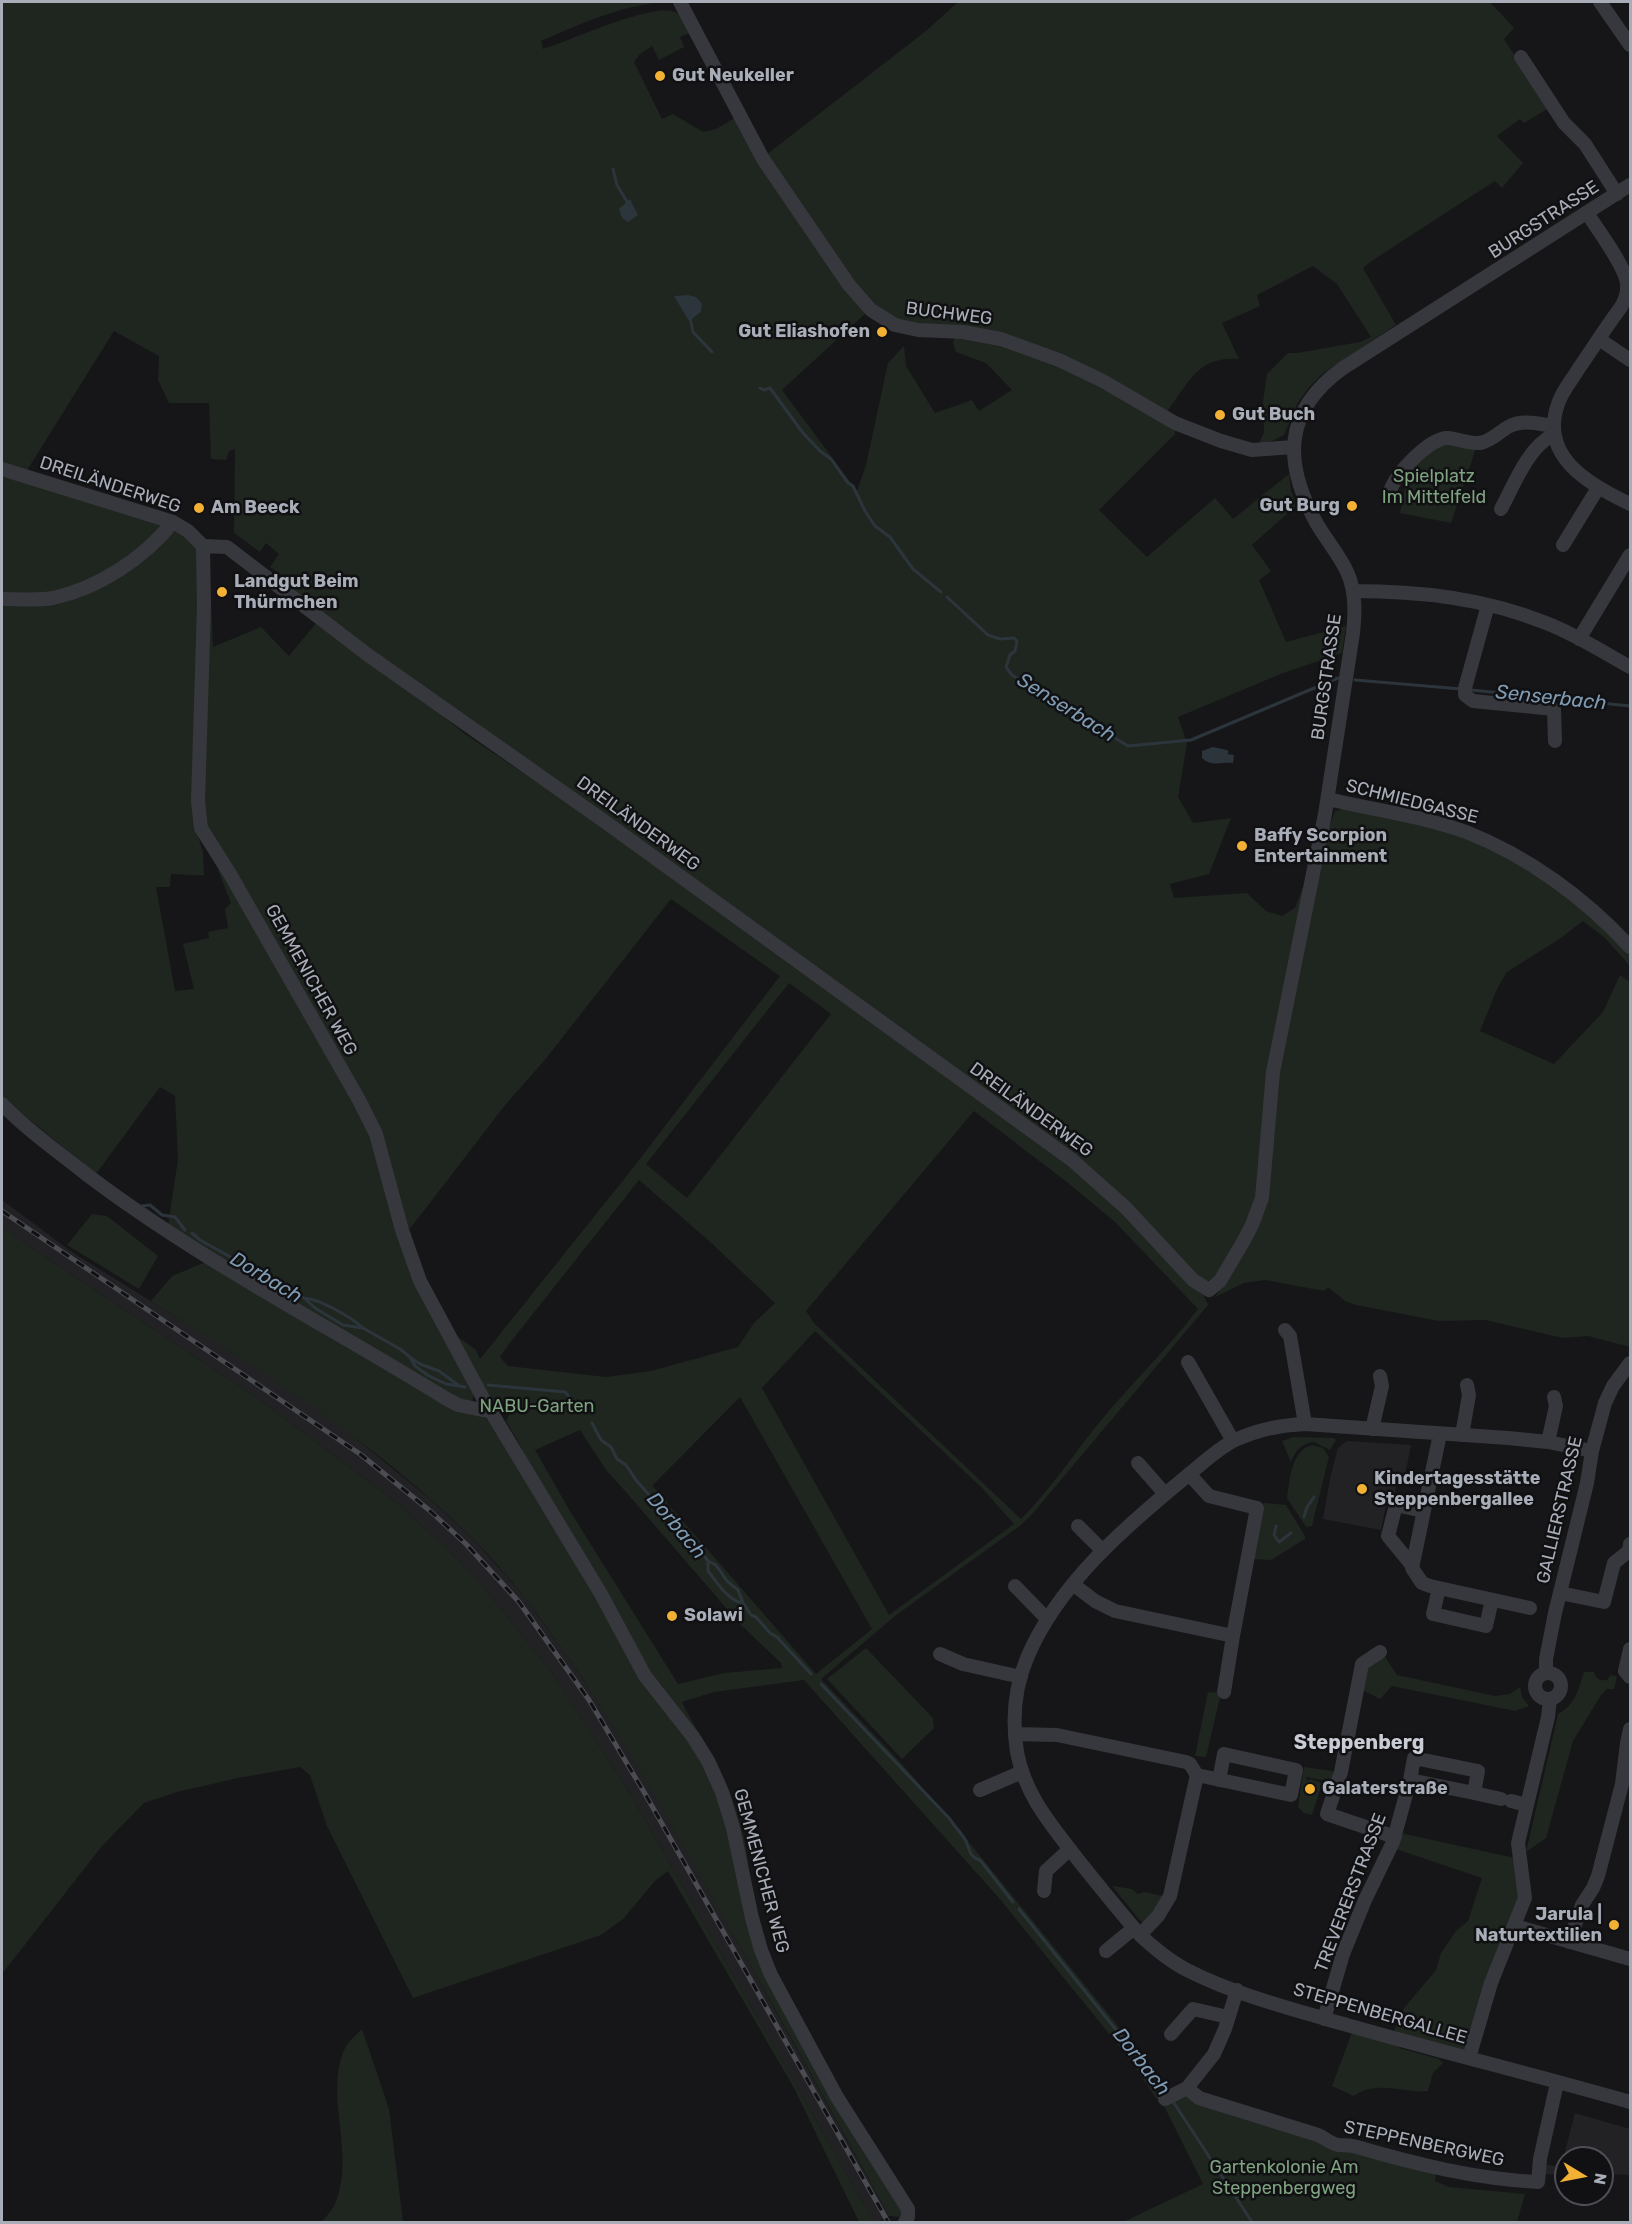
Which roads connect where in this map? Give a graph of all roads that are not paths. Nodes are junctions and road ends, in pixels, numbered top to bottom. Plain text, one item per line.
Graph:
1 (680, 2) edge
2 (1600, 2) edge
3 (1630, 45) edge
4 (1521, 57) dead end
5 (1630, 186) edge
6 (1617, 194) junction
7 (1587, 213) junction
8 (1599, 339) junction
9 (1630, 360) edge
10 (1553, 430) junction
11 (1294, 447) junction
12 (2, 469) edge
13 (1598, 488) junction
14 (1390, 492) dead end
15 (1630, 504) edge
16 (1501, 510) dead end
17 (173, 522) junction
18 (1563, 545) dead end
19 (203, 546) junction
20 (1630, 555) edge
21 (1353, 591) junction
22 (2, 599) edge
23 (1488, 605) junction
24 (1579, 639) junction
25 (1630, 668) edge
26 (1555, 741) dead end
27 (1328, 799) junction
28 (1630, 947) edge
29 (2, 1104) edge
30 (1209, 1290) joint
31 (1285, 1330) dead end
32 (1188, 1362) dead end
33 (1630, 1363) edge
34 (1380, 1376) dead end
35 (1467, 1385) dead end
36 (1554, 1397) dead end
37 (492, 1412) junction
38 (1305, 1424) junction
39 (1372, 1429) junction
40 (1440, 1434) junction
41 (1462, 1435) junction
42 (1233, 1441) junction
43 (1548, 1442) junction
44 (1592, 1451) junction
45 (1138, 1463) dead end
46 (1189, 1474) junction
47 (1165, 1494) junction
48 (1423, 1511) junction
49 (1078, 1526) dead end
50 (1630, 1544) edge
51 (1103, 1551) junction
52 (1412, 1564) junction
53 (1074, 1585) junction
54 (1015, 1586) dead end
55 (1439, 1588) junction
56 (1560, 1593) junction
57 (1492, 1600) junction
58 (1555, 1613) junction
59 (1047, 1619) junction
60 (1233, 1636) junction
61 (1630, 1649) edge
62 (1380, 1652) dead end
63 (940, 1654) dead end
64 (1021, 1677) junction
65 (1630, 1677) edge
66 (1224, 1692) dead end
67 (1630, 1729) edge
68 (1015, 1734) junction
69 (1022, 1772) junction
70 (1197, 1775) junction
71 (1219, 1779) junction
72 (1410, 1780) junction
73 (980, 1790) dead end
74 (1474, 1792) junction
75 (1527, 1805) junction
76 (1395, 1837) junction
77 (1070, 1849) junction
78 (1044, 1891) dead end
79 (1515, 1926) junction
80 (1137, 1931) junction
81 (1569, 1942) junction
82 (1106, 1951) dead end
83 (1630, 1959) edge
84 (1237, 1990) junction
85 (1228, 2017) junction
86 (1324, 2019) junction
87 (1171, 2034) dead end
88 (1469, 2058) junction
89 (1557, 2083) junction
90 (1630, 2102) edge
91 (905, 2223) edge

1 - 11 street, BUCHWEG
2 - 3 street
4 - 6 street, BURGSTRASSE
5 - 6 street, BURGSTRASSE
6 - 7 street, BURGSTRASSE
7 - 8 street
7 - 11 street, BURGSTRASSE
8 - 9 street
8 - 10 street
10 - 13 street
10 - 14 street
10 - 16 street
11 - 21 street, BURGSTRASSE
12 - 17 street, DREILÄNDERWEG
13 - 15 street
13 - 18 street
17 - 19 street, DREILÄNDERWEG
17 - 22 street
19 - 30 street, DREILÄNDERWEG
19 - 37 street, GEMMENICHER WEG
20 - 24 street
21 - 23 street
21 - 27 street, BURGSTRASSE
23 - 24 street
23 - 26 street
24 - 25 street
27 - 28 street, SCHMIEDGASSE
27 - 30 street, BURGSTRASSE
29 - 37 street
31 - 38 street
32 - 42 street
33 - 44 street, GALLIERSTRASSE
34 - 39 street
35 - 41 street
36 - 43 street
37 - 91 street, GEMMENICHER WEG
38 - 39 street, STEPPENBERGALLEE
38 - 42 street, STEPPENBERGALLEE
39 - 40 street, STEPPENBERGALLEE
40 - 41 street, STEPPENBERGALLEE
40 - 48 street
41 - 43 street, STEPPENBERGALLEE
42 - 46 street, STEPPENBERGALLEE
43 - 44 street, STEPPENBERGALLEE
44 - 56 street, GALLIERSTRASSE
45 - 47 street
46 - 47 street, STEPPENBERGALLEE
46 - 60 street
47 - 51 street, STEPPENBERGALLEE
48 - 52 street
48 - 52 street
49 - 51 street
50 - 56 street
51 - 53 street, STEPPENBERGALLEE
52 - 55 street
53 - 59 street, STEPPENBERGALLEE
53 - 60 street
54 - 59 street
55 - 57 street
55 - 57 street
56 - 58 street, GALLIERSTRASSE
57 - 58 street
58 - 75 street, GALLIERSTRASSE
59 - 64 street, STEPPENBERGALLEE
60 - 66 street
61 - 65 street
62 - 76 street
63 - 64 street
64 - 68 street, STEPPENBERGALLEE
67 - 81 street
68 - 69 street, STEPPENBERGALLEE
68 - 70 street
69 - 73 street
69 - 77 street, STEPPENBERGALLEE
70 - 71 street
70 - 80 street
71 - 71 street
72 - 74 street
72 - 74 street, TREVERERSTRASSE
72 - 76 street, TREVERERSTRASSE
74 - 75 street
75 - 79 street, GALLIERSTRASSE
76 - 86 street, TREVERERSTRASSE
77 - 78 street
77 - 80 street, STEPPENBERGALLEE
79 - 81 street
79 - 88 street, GALLIERSTRASSE
80 - 82 street
80 - 84 street, STEPPENBERGALLEE
81 - 83 street
84 - 85 street, STEPPENBERGWEG
84 - 86 street, STEPPENBERGALLEE
85 - 87 street
85 - 89 street, STEPPENBERGWEG
86 - 88 street, STEPPENBERGALLEE
88 - 89 street, STEPPENBERGALLEE
89 - 90 street, STEPPENBERGALLEE

